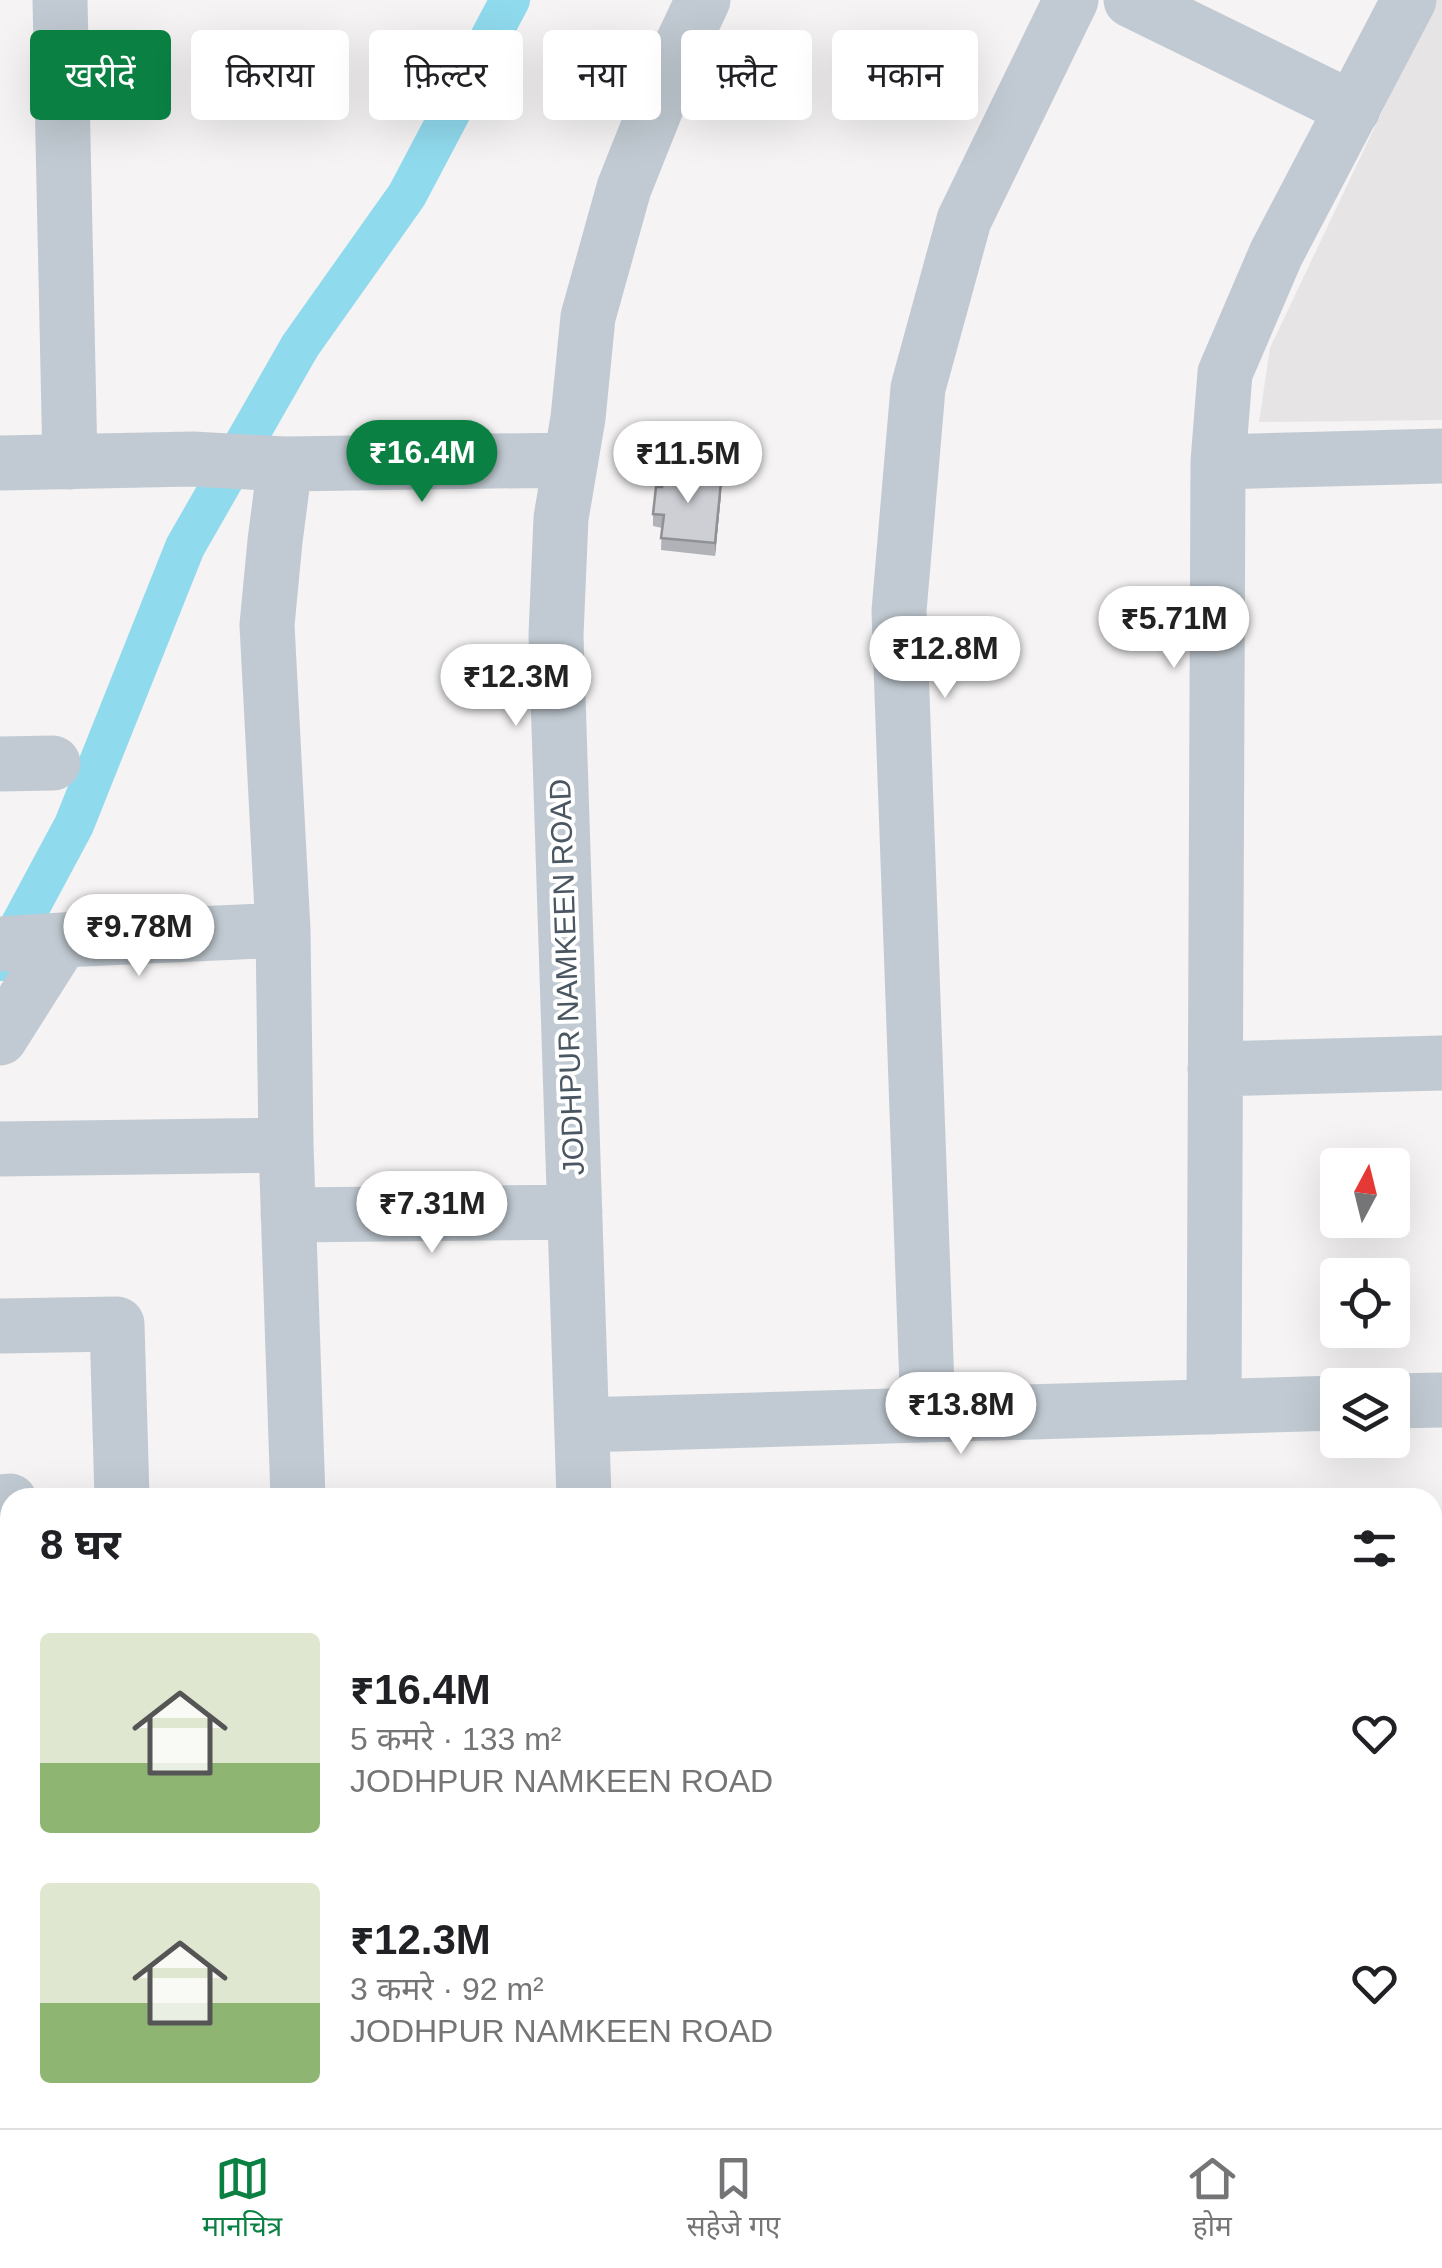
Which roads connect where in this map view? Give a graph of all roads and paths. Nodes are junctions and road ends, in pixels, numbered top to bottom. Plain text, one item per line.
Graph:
1 (60, 0) edge
2 (703, 0) edge
3 (1071, 0) edge
4 (1131, 0) edge
5 (1410, 0) edge
6 (1352, 108) junction
7 (1442, 456) edge
8 (571, 460) junction
9 (70, 462) junction
10 (1218, 462) junction
11 (0, 463) edge
12 (280, 464) junction
13 (283, 930) junction
14 (31, 942) edge
15 (0, 1038) edge
16 (1442, 1062) edge
17 (1215, 1069) junction
18 (286, 1144) junction
19 (0, 1149) edge
20 (575, 1212) junction
21 (288, 1215) junction
22 (0, 1326) edge
23 (1442, 1400) edge
24 (1410, 1401) edge
25 (1320, 1404) edge
26 (1214, 1407) junction
27 (928, 1415) junction
28 (582, 1425) junction
29 (122, 1488) edge
30 (298, 1488) edge
31 (584, 1488) edge

1 - 9 street
2 - 8 street, JODHPUR NAMKEEN ROAD
3 - 27 street
4 - 6 street
5 - 6 street
6 - 10 street
7 - 10 street
8 - 12 street
8 - 20 street, JODHPUR NAMKEEN ROAD
9 - 11 street
9 - 12 street
10 - 17 street
12 - 13 street
13 - 14 street
13 - 18 street
14 - 15 street
16 - 17 street
17 - 26 street
18 - 19 street
18 - 21 street
20 - 21 street
20 - 28 street, JODHPUR NAMKEEN ROAD
21 - 30 street
22 - 29 street
23 - 24 street
25 - 26 street
26 - 27 street
27 - 28 street
28 - 31 street, JODHPUR NAMKEEN ROAD

